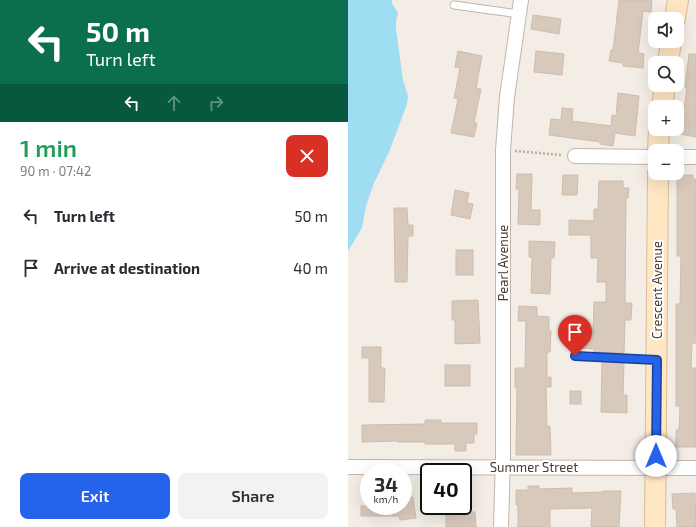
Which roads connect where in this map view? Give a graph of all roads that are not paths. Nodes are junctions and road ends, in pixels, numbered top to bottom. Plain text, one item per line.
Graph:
1 (521, 0) edge
2 (678, 0) edge
3 (454, 5) dead end
4 (676, 12) edge
5 (519, 14) junction
6 (575, 156) road end
7 (648, 157) edge
8 (684, 157) edge
9 (696, 157) edge
10 (658, 180) edge
11 (575, 356) dead end
12 (657, 360) junction
13 (348, 466) edge
14 (503, 467) junction
15 (656, 468) junction
16 (696, 468) edge
17 (501, 527) edge
18 (655, 527) edge

1 - 5 street, Pearl Avenue
2 - 4 street
3 - 5 lane
5 - 14 street, Pearl Avenue
6 - 7 street
8 - 9 street
10 - 12 street, Crescent Avenue
11 - 12 lane
12 - 15 street, Crescent Avenue
13 - 14 street, Summer Street
14 - 15 street, Summer Street
14 - 17 street, Pearl Avenue
15 - 16 street, Summer Street
15 - 18 street, Crescent Avenue

